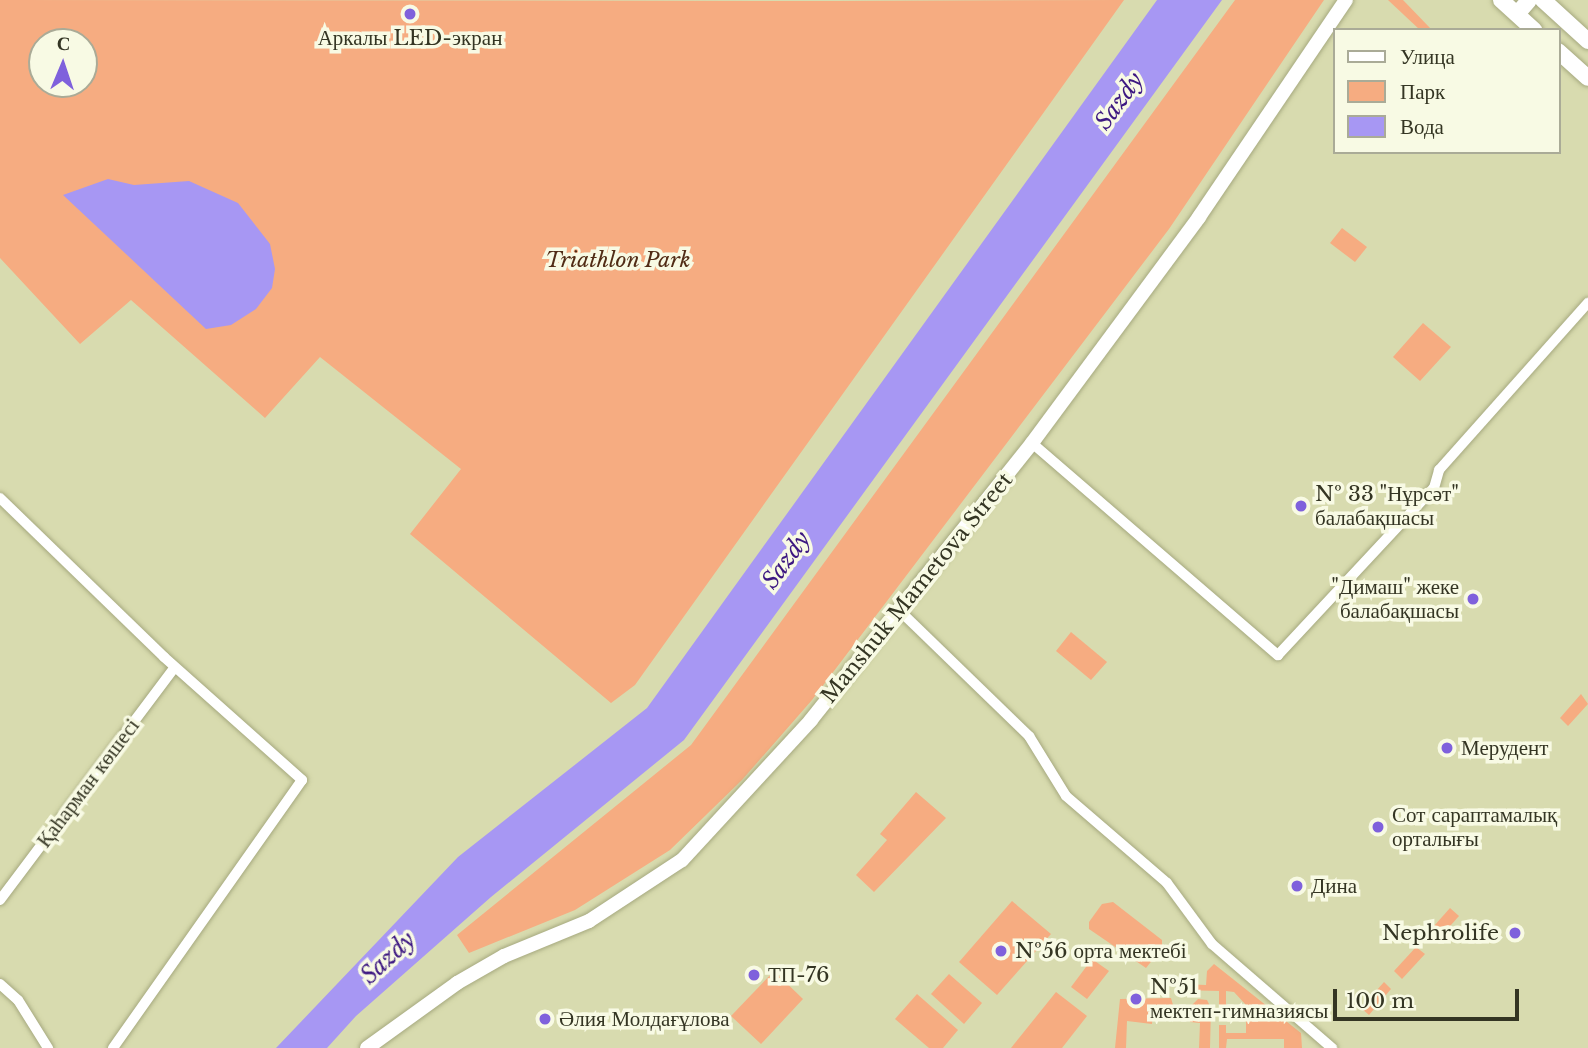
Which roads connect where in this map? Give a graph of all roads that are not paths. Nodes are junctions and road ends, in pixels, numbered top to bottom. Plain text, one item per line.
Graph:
1 (1346, 0) edge
2 (1501, 0) edge
3 (1529, 0) edge
4 (1542, 0) edge
5 (1517, 14) junction
6 (1532, 28) edge
7 (1588, 41) edge
8 (1560, 53) edge
9 (1588, 78) edge
10 (1588, 303) edge
11 (1032, 443) junction
12 (0, 498) edge
13 (900, 611) junction
14 (175, 667) junction
15 (0, 900) edge
16 (0, 984) edge
17 (48, 1048) edge
18 (113, 1048) edge
19 (367, 1048) edge
20 (1332, 1048) edge

1 - 11 street, Manshuk Mametova Street
2 - 5 main road
3 - 5 main road
4 - 7 main road
5 - 6 main road
8 - 9 main road
10 - 11 street
11 - 13 street, Manshuk Mametova Street
12 - 14 street
13 - 19 street, Manshuk Mametova Street
13 - 20 street
14 - 15 street, Қаһарман көшесі
14 - 18 street
16 - 17 street

